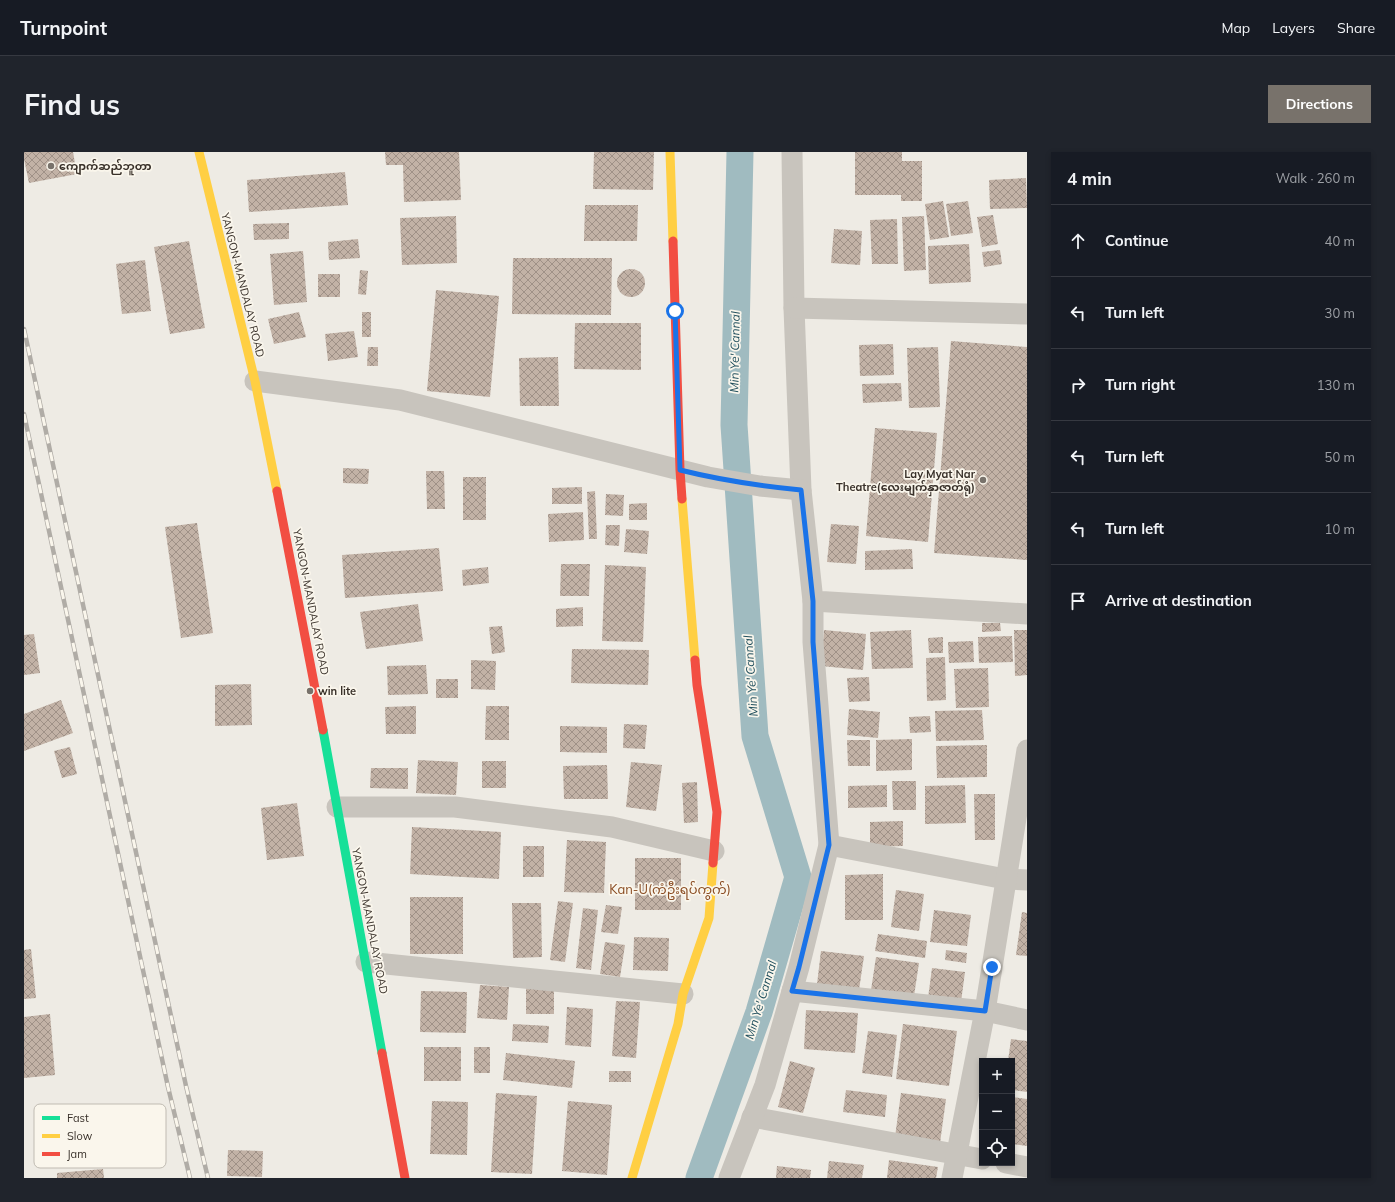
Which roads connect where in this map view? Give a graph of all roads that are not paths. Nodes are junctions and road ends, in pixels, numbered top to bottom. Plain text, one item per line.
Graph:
1 (198, 152) edge
2 (670, 152) edge
3 (792, 152) edge
4 (794, 308) junction
5 (1027, 314) edge
6 (254, 382) junction
7 (680, 470) junction
8 (801, 490) junction
9 (813, 601) junction
10 (1027, 614) edge
11 (1027, 750) edge
12 (337, 807) junction
13 (829, 845) junction
14 (714, 851) junction
15 (1005, 879) junction
16 (1027, 880) edge
17 (366, 962) junction
18 (792, 991) junction
19 (683, 994) junction
20 (985, 1011) junction
21 (1027, 1020) edge
22 (752, 1117) junction
23 (957, 1155) junction
24 (979, 1159) edge
25 (1015, 1164) edge
26 (1027, 1166) edge
27 (405, 1178) edge
28 (632, 1178) edge
29 (728, 1178) edge
30 (952, 1178) edge

1 - 6 main road, YANGON-MANDALAY ROAD
2 - 7 main road
3 - 4 street
4 - 5 street
4 - 8 street
6 - 7 street
6 - 12 main road, YANGON-MANDALAY ROAD
7 - 8 street
7 - 14 main road
8 - 9 street
9 - 10 street
9 - 13 street
11 - 15 street
12 - 14 street
12 - 17 main road, YANGON-MANDALAY ROAD
13 - 15 street
13 - 18 street
14 - 19 main road
15 - 16 street
15 - 20 street
17 - 19 street
17 - 27 main road, YANGON-MANDALAY ROAD
18 - 20 street
18 - 22 street
19 - 28 main road
20 - 21 street
20 - 23 street
22 - 23 street
22 - 29 street
23 - 24 street
23 - 30 street
25 - 26 street

